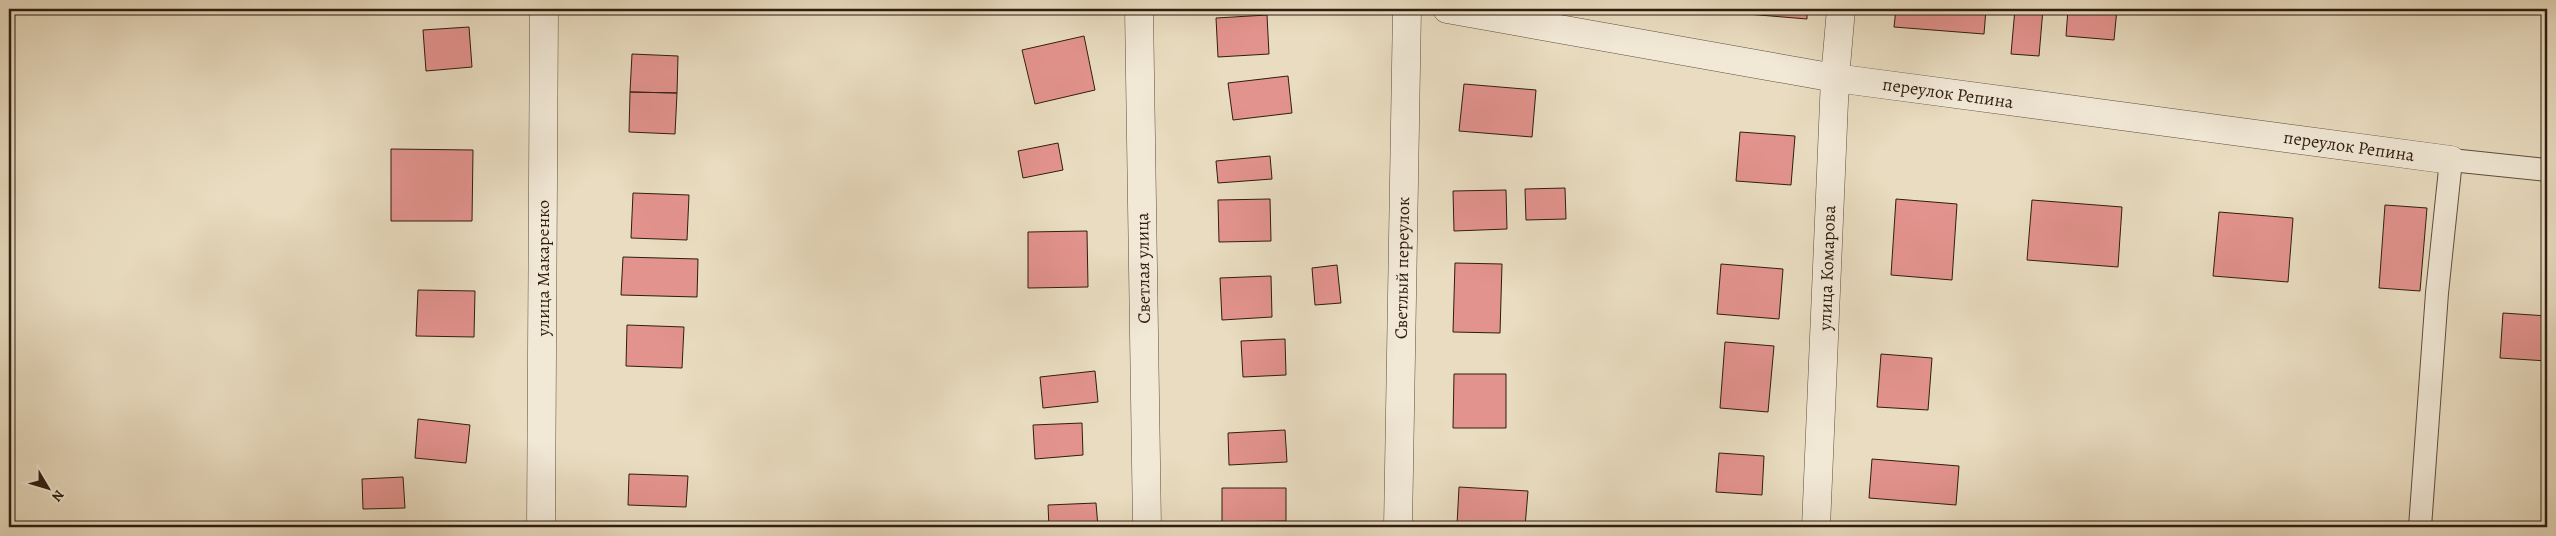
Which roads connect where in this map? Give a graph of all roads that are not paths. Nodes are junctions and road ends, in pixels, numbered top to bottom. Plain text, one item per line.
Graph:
1 (544, 9) edge
2 (1139, 9) edge
3 (1407, 9) edge
4 (1447, 9) edge
5 (1841, 9) edge
6 (1835, 78) junction
7 (2451, 160) junction
8 (2547, 170) edge
9 (541, 527) edge
10 (1146, 527) edge
11 (1398, 527) edge
12 (1816, 527) edge
13 (2420, 527) edge

1 - 9 street, улица Макаренко
2 - 10 street, Светлая улица
3 - 11 street, Светлый переулок
4 - 6 street, переулок Репина
5 - 6 street, улица Комарова
6 - 7 street, переулок Репина
6 - 12 street, улица Комарова
7 - 8 lane
7 - 13 lane

